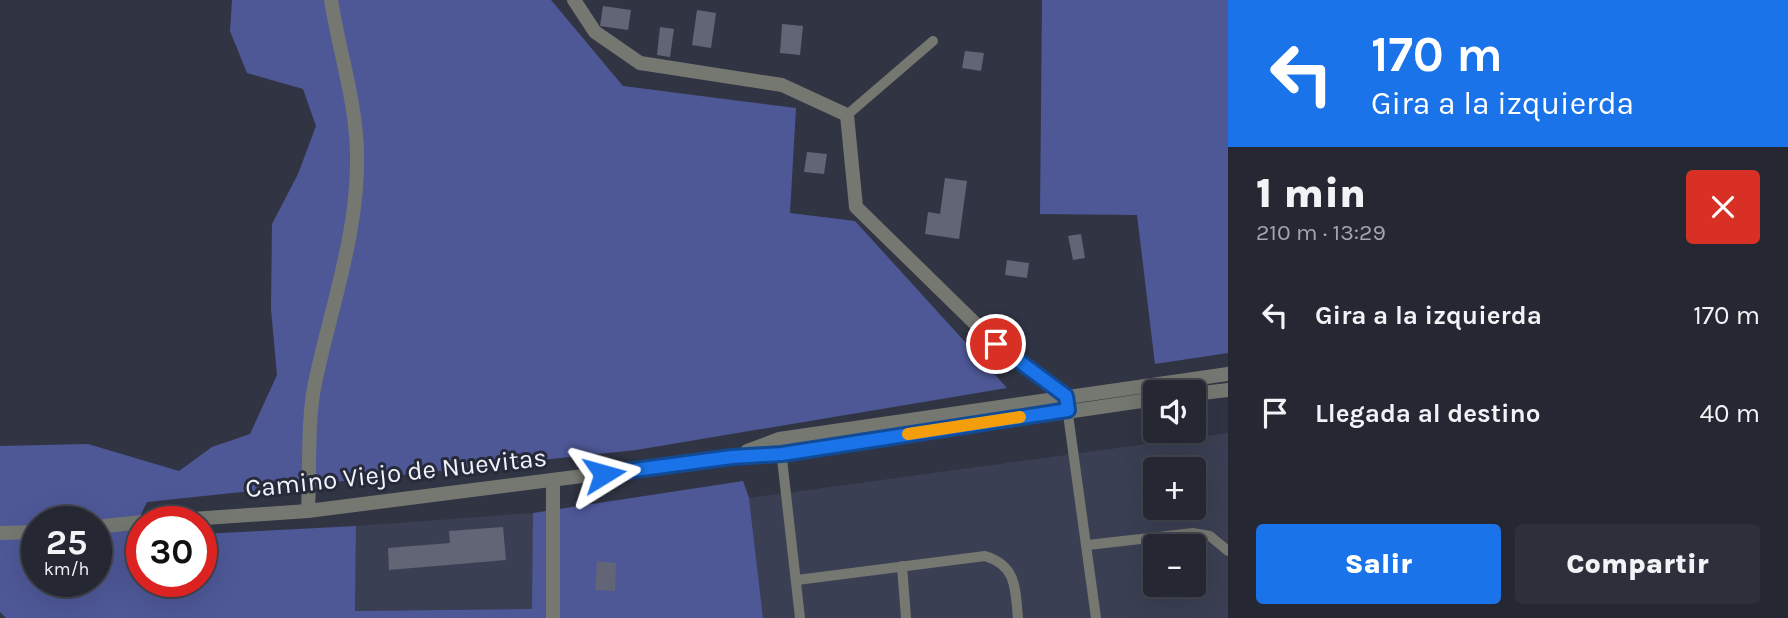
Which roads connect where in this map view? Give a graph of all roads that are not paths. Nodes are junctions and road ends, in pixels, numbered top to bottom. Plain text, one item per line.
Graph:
1 (331, 0) edge
2 (574, 0) edge
3 (933, 41) dead end
4 (847, 115) junction
5 (1228, 374) edge
6 (1228, 390) edge
7 (1206, 393) edge
8 (1143, 400) edge
9 (1067, 403) junction
10 (780, 446) junction
11 (553, 480) junction
12 (309, 512) junction
13 (217, 518) edge
14 (21, 532) edge
15 (0, 533) edge
16 (1088, 545) junction
17 (1228, 551) edge
18 (902, 566) junction
19 (797, 580) junction
20 (553, 618) edge
21 (800, 618) edge
22 (906, 618) edge
23 (1018, 618) edge
24 (1096, 618) edge

1 - 12 street
2 - 4 street
3 - 4 lane
4 - 9 street
5 - 9 street, Camino Viejo de Nuevitas
6 - 7 street
8 - 9 street, Camino Viejo de Nuevitas
9 - 10 street, Camino Viejo de Nuevitas
9 - 16 lane
10 - 11 street, Camino Viejo de Nuevitas
10 - 19 lane
11 - 12 street, Camino Viejo de Nuevitas
11 - 20 street
12 - 13 street, Camino Viejo de Nuevitas
14 - 15 street
16 - 17 lane
16 - 24 lane
18 - 19 lane
18 - 22 lane
18 - 23 lane
19 - 21 lane

